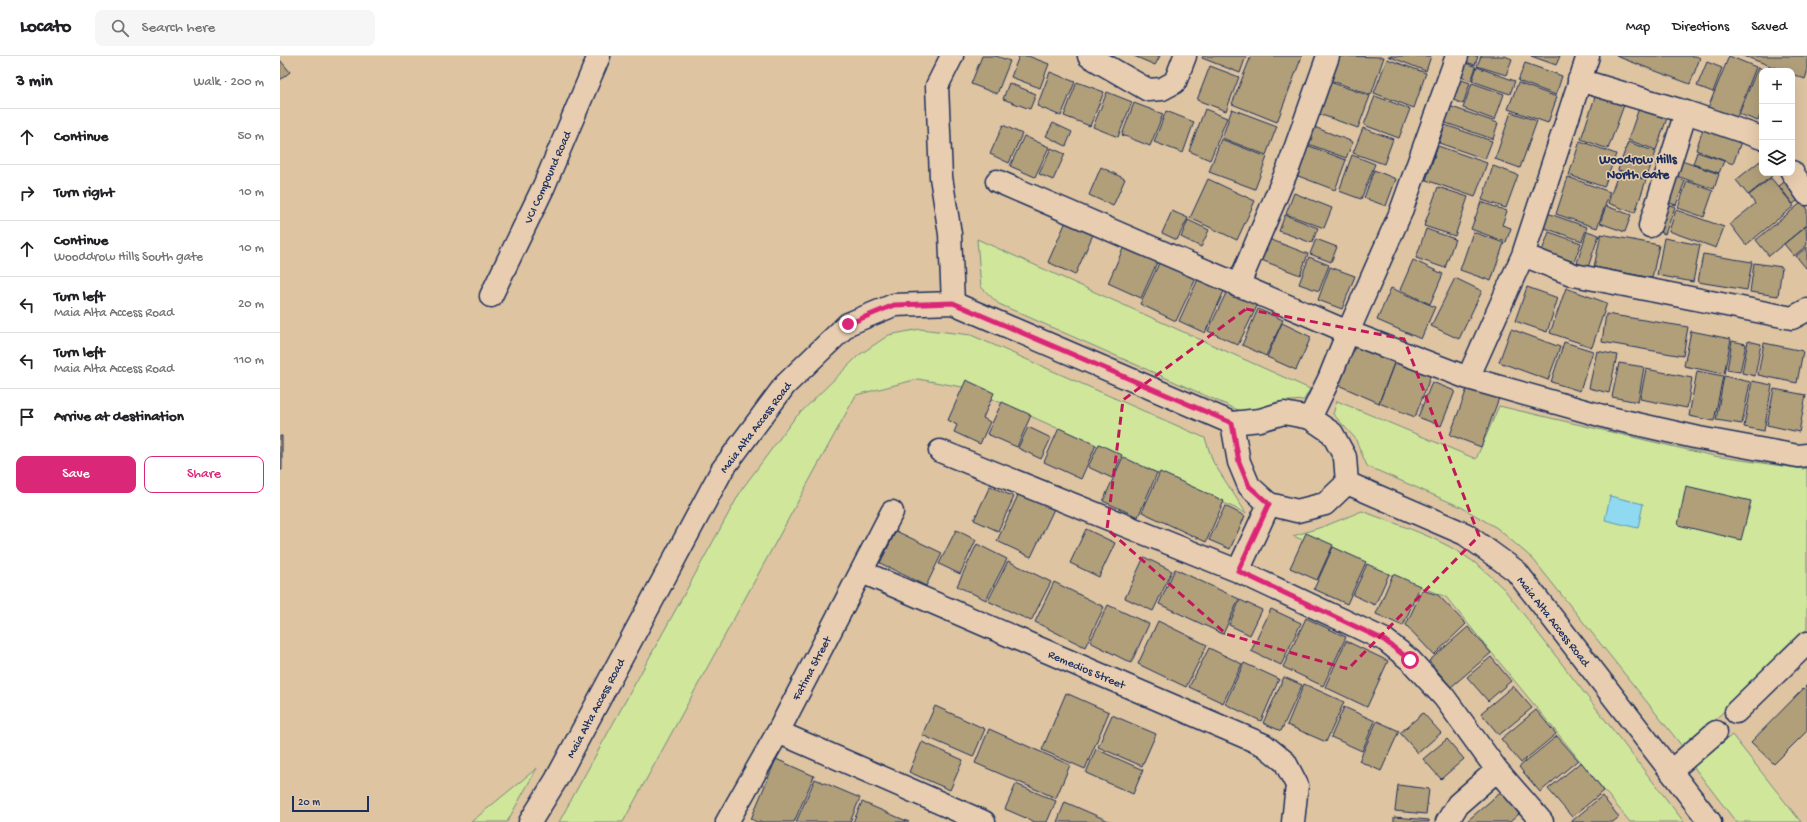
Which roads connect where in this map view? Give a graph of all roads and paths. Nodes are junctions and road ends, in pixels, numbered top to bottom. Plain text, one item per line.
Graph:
1 (600, 56) edge
2 (952, 56) edge
3 (1089, 56) edge
4 (1185, 56) edge
5 (1328, 56) edge
6 (1457, 56) edge
7 (1588, 56) edge
8 (1580, 80) junction
9 (1686, 112) junction
10 (1759, 137) edge
11 (1795, 176) edge
12 (997, 181) dead end
13 (1807, 194) edge
14 (1650, 226) dead end
15 (1523, 255) junction
16 (1238, 286) junction
17 (491, 296) dead end
18 (953, 303) junction
19 (1807, 310) edge
20 (1348, 332) junction
21 (1468, 378) junction
22 (1310, 418) junction
23 (1232, 423) junction
24 (940, 451) dead end
25 (1807, 455) edge
26 (1347, 483) junction
27 (1269, 504) junction
28 (892, 512) dead end
29 (1238, 571) junction
30 (862, 572) junction
31 (1807, 643) edge
32 (1736, 712) dead end
33 (778, 732) junction
34 (1716, 732) dead end
35 (1497, 770) junction
36 (1671, 771) junction
37 (530, 822) edge
38 (727, 822) edge
39 (984, 822) edge
40 (1293, 822) edge
41 (1447, 822) edge
42 (1542, 822) edge
43 (1710, 822) edge

1 - 17 street, VCI Compound Road
2 - 18 street
3 - 4 street
5 - 16 street
6 - 20 street
7 - 8 street
8 - 9 street
8 - 15 street
9 - 10 street
9 - 14 street
11 - 13 street
12 - 16 street
15 - 19 street
15 - 21 street
16 - 20 street
18 - 23 street, Maia Alta Access Road
18 - 37 street, Maia Alta Access Road
20 - 21 street
20 - 22 street
21 - 25 street
22 - 23 street, Maia Alta Access Road
22 - 26 street, Maia Alta Access Road
23 - 27 street
24 - 29 street
26 - 27 street
26 - 36 street, Maia Alta Access Road
27 - 29 street
28 - 30 street, Fatima Street
29 - 35 street
30 - 33 street, Fatima Street
30 - 40 street, Remedios Street
31 - 32 street
33 - 38 street, Fatima Street
33 - 39 street
34 - 36 street
35 - 41 street
35 - 42 street
36 - 43 street, Maia Alta Access Road

